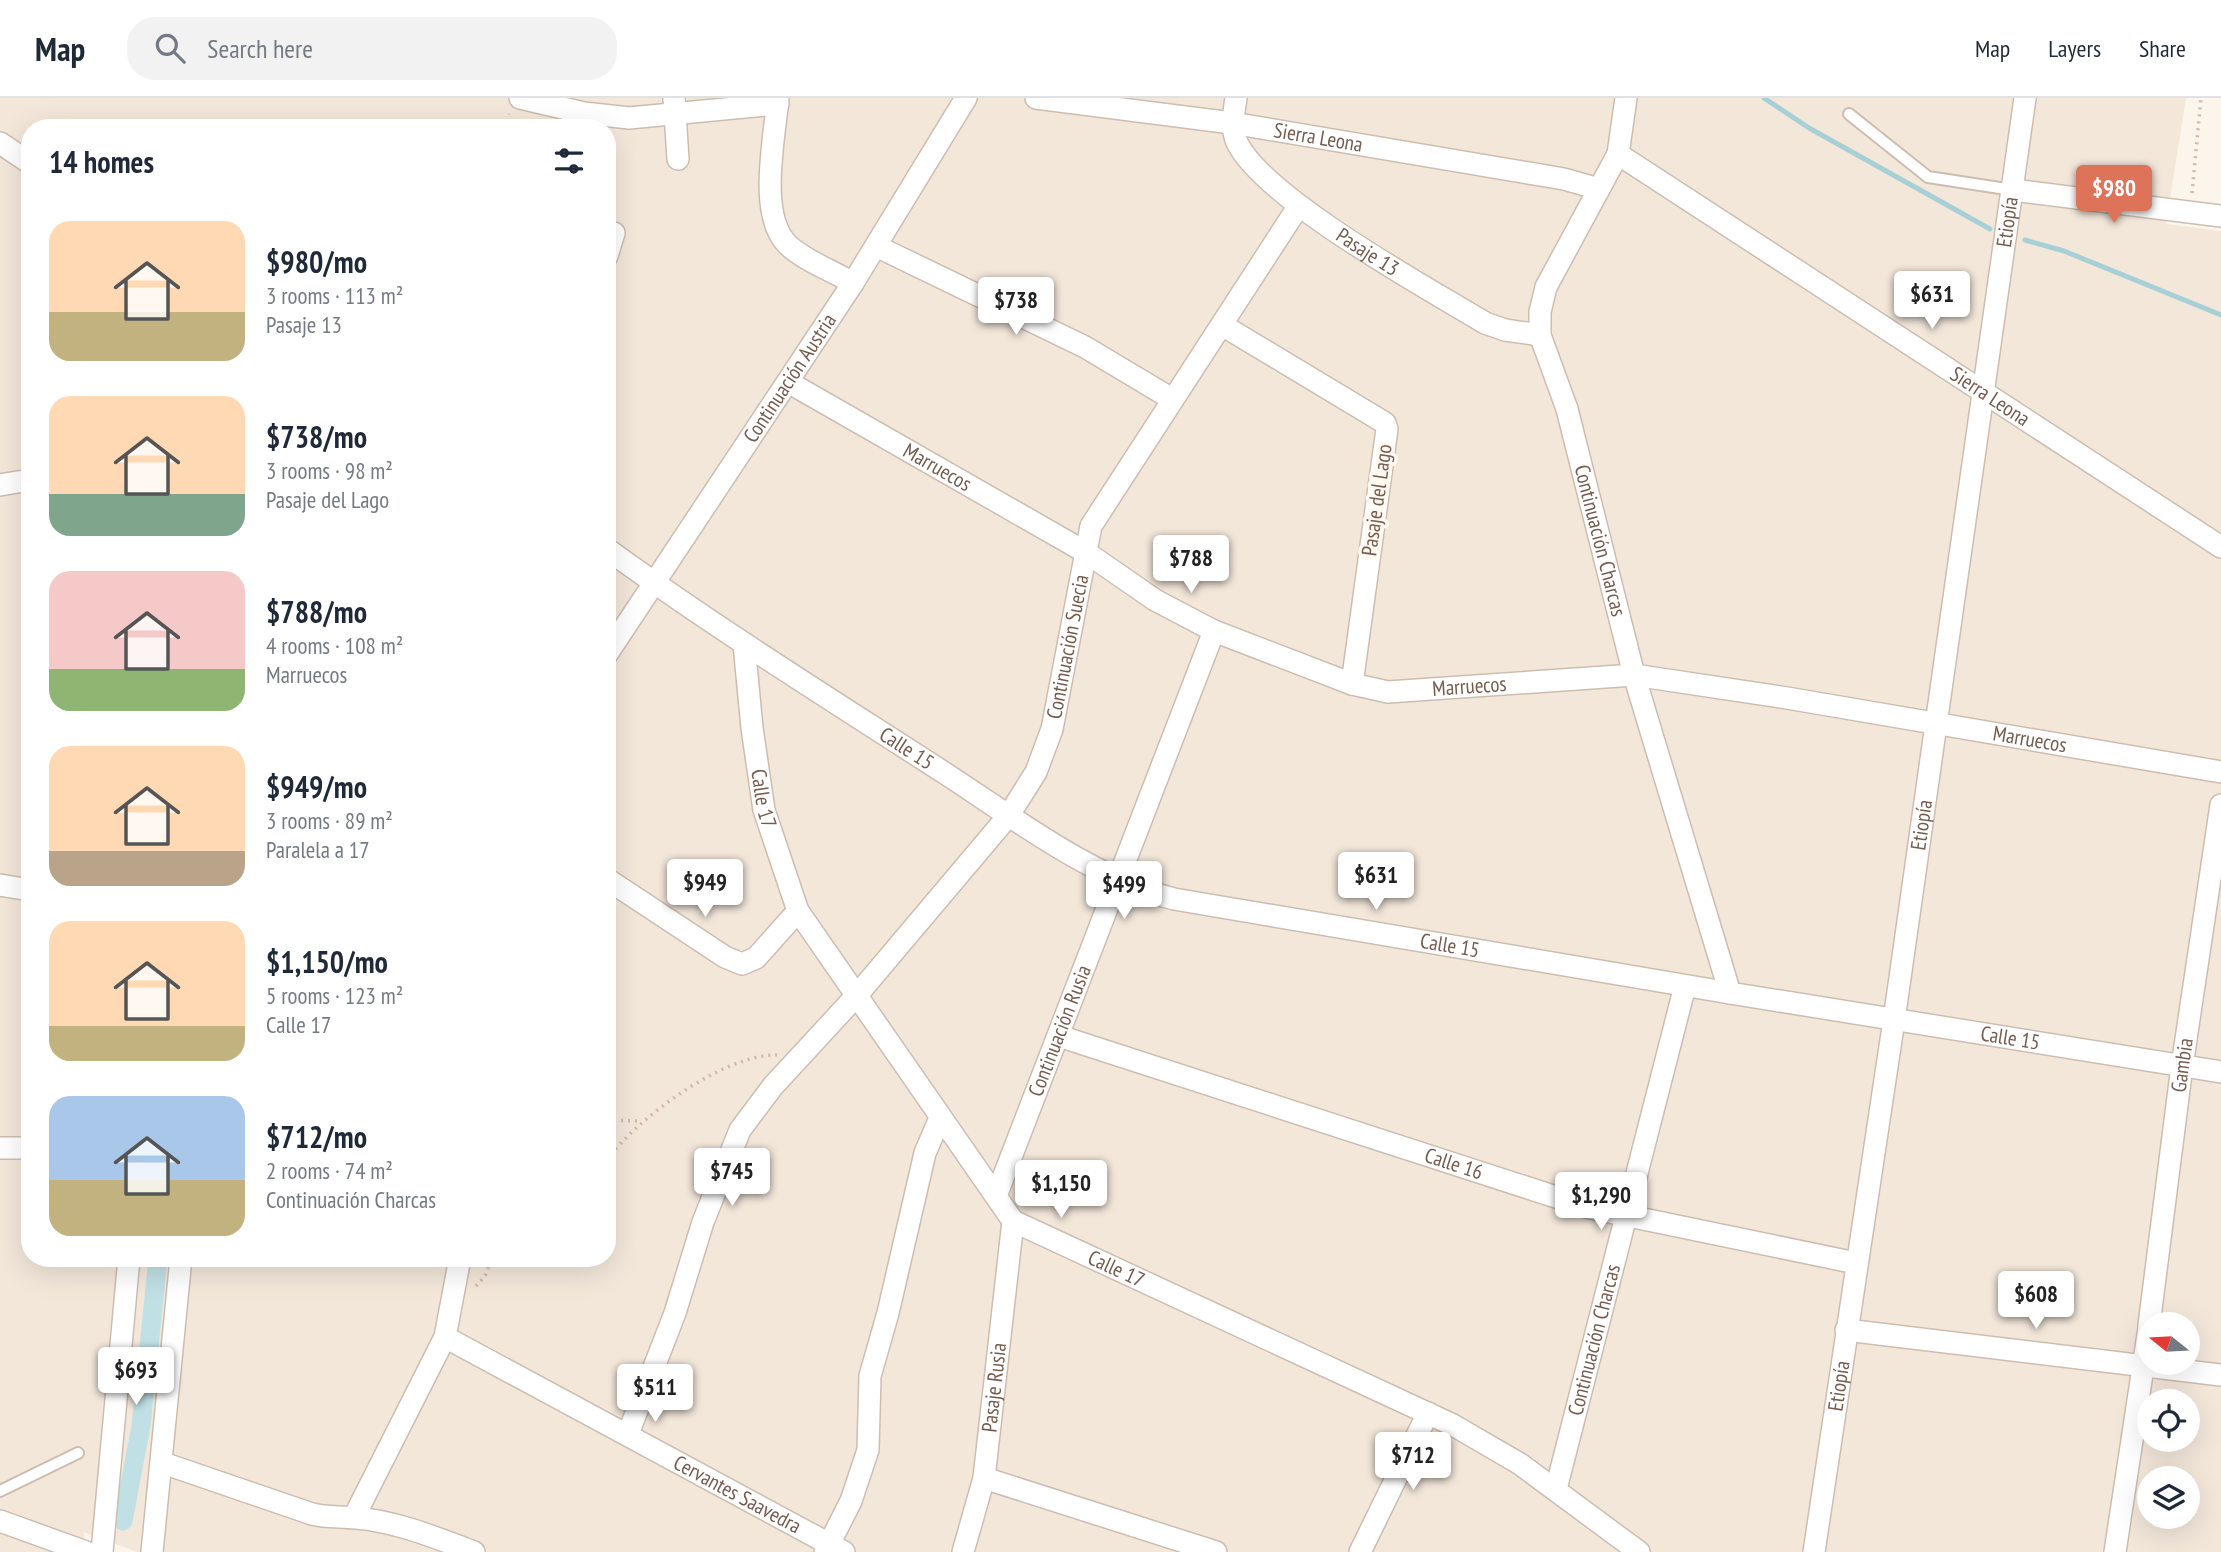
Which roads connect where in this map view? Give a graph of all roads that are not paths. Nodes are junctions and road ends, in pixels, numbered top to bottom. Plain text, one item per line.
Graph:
1 (520, 98) edge
2 (966, 98) edge
3 (1036, 98) edge
4 (1236, 98) edge
5 (1626, 98) edge
6 (2025, 98) edge
7 (778, 101) edge
8 (675, 107) edge
9 (1849, 114) dead end
10 (1232, 123) junction
11 (0, 143) edge
12 (1618, 154) junction
13 (21, 157) edge
14 (678, 159) dead end
15 (1599, 189) junction
16 (2013, 190) junction
17 (1298, 206) junction
18 (2221, 216) edge
19 (876, 246) junction
20 (853, 284) junction
21 (1222, 325) junction
22 (1540, 335) junction
23 (788, 382) junction
24 (1985, 391) junction
25 (1172, 399) junction
26 (21, 482) edge
27 (0, 485) edge
28 (2221, 547) edge
29 (1087, 553) junction
30 (616, 556) edge
31 (654, 583) junction
32 (1214, 631) junction
33 (616, 640) edge
34 (744, 644) junction
35 (1634, 675) junction
36 (1352, 684) junction
37 (1936, 723) junction
38 (2221, 772) edge
39 (2221, 805) edge
40 (1009, 815) junction
41 (1117, 880) junction
42 (616, 885) edge
43 (0, 886) edge
44 (21, 889) edge
45 (798, 911) junction
46 (1685, 986) junction
47 (1730, 993) junction
48 (858, 994) junction
49 (1894, 1020) junction
50 (1059, 1036) junction
51 (2182, 1066) junction
52 (2221, 1072) edge
53 (940, 1118) junction
54 (0, 1148) edge
55 (21, 1148) edge
56 (996, 1196) junction
57 (1626, 1217) junction
58 (1013, 1221) junction
59 (1856, 1263) junction
60 (129, 1267) edge
61 (180, 1267) edge
62 (458, 1267) edge
63 (2151, 1312) edge
64 (1846, 1330) junction
65 (446, 1336) junction
66 (2137, 1364) edge
67 (2200, 1372) edge
68 (2221, 1375) edge
69 (2142, 1376) edge
70 (1429, 1413) junction
71 (628, 1434) junction
72 (78, 1453) dead end
73 (163, 1463) junction
74 (984, 1478) junction
75 (1556, 1489) junction
76 (0, 1491) edge
77 (354, 1517) junction
78 (0, 1521) edge
79 (833, 1550) edge
80 (86, 1552) edge
81 (102, 1552) edge
82 (152, 1552) edge
83 (474, 1552) edge
84 (963, 1552) edge
85 (1216, 1552) edge
86 (1360, 1552) edge
87 (1639, 1552) edge
88 (1814, 1552) edge
89 (2115, 1552) edge

1 - 8 street
2 - 19 street, Continuación Austria
3 - 10 street, Sierra Leona
4 - 10 street
5 - 12 street, Continuación Charcas
6 - 16 street, Etiopía
7 - 8 street
7 - 20 street
8 - 14 street
9 - 16 lane
10 - 15 street, Sierra Leona
10 - 17 street, Pasaje 13
11 - 13 street
12 - 15 street, Continuación Charcas
12 - 24 street, Sierra Leona
15 - 22 street, Continuación Charcas
16 - 18 street
16 - 24 street, Etiopía
17 - 21 street, Continuación Suecia
17 - 22 street, Pasaje 13
19 - 20 street, Continuación Austria
19 - 25 street
20 - 23 street, Continuación Austria
21 - 25 street, Continuación Suecia
21 - 36 street, Pasaje del Lago
22 - 35 street, Continuación Charcas
23 - 29 street, Marruecos
23 - 31 street, Continuación Austria
24 - 28 street, Sierra Leona
24 - 37 street, Etiopía
25 - 29 street, Continuación Suecia
26 - 27 street
29 - 32 street, Marruecos
29 - 40 street, Continuación Suecia
30 - 31 street, Calle 15
31 - 33 street, Continuación Austria
31 - 34 street, Calle 15
32 - 36 street, Marruecos
32 - 41 street, Continuación Rusia
34 - 40 street, Calle 15
34 - 45 street, Calle 17
35 - 36 street, Marruecos
35 - 37 street, Marruecos
35 - 47 street, Continuación Charcas
37 - 38 street, Marruecos
37 - 49 street, Etiopía
39 - 51 street, Gambia
40 - 41 street, Calle 15
40 - 48 street, Continuación Suecia
41 - 46 street, Calle 15
41 - 50 street, Continuación Rusia
42 - 45 street
43 - 44 street
45 - 48 street, Calle 17
46 - 47 street, Calle 15
46 - 57 street, Continuación Charcas
47 - 49 street, Calle 15
48 - 53 street, Calle 17
48 - 71 street, Continuación Suecia
49 - 51 street, Calle 15
49 - 59 street, Etiopía
50 - 56 street, Continuación Rusia
50 - 57 street, Calle 16
51 - 52 street, Calle 15
51 - 63 street, Gambia
53 - 56 street, Calle 17
53 - 79 street
54 - 55 street
56 - 58 street, Calle 17
57 - 59 street, Calle 16
57 - 75 street, Continuación Charcas
58 - 70 street, Calle 17
58 - 74 street, Pasaje Rusia
59 - 64 street, Etiopía
60 - 81 street
61 - 73 street
62 - 65 street
64 - 66 street
64 - 88 street, Etiopía
65 - 71 street, Cervantes Saavedra
65 - 77 street
67 - 68 street
69 - 89 street, Gambia
70 - 75 street, Calle 17
70 - 86 street
71 - 79 street, Cervantes Saavedra
72 - 76 lane
73 - 77 street
73 - 82 street
74 - 84 street, Pasaje Rusia
74 - 85 street
75 - 87 street, Calle 17
77 - 83 street
78 - 80 street

